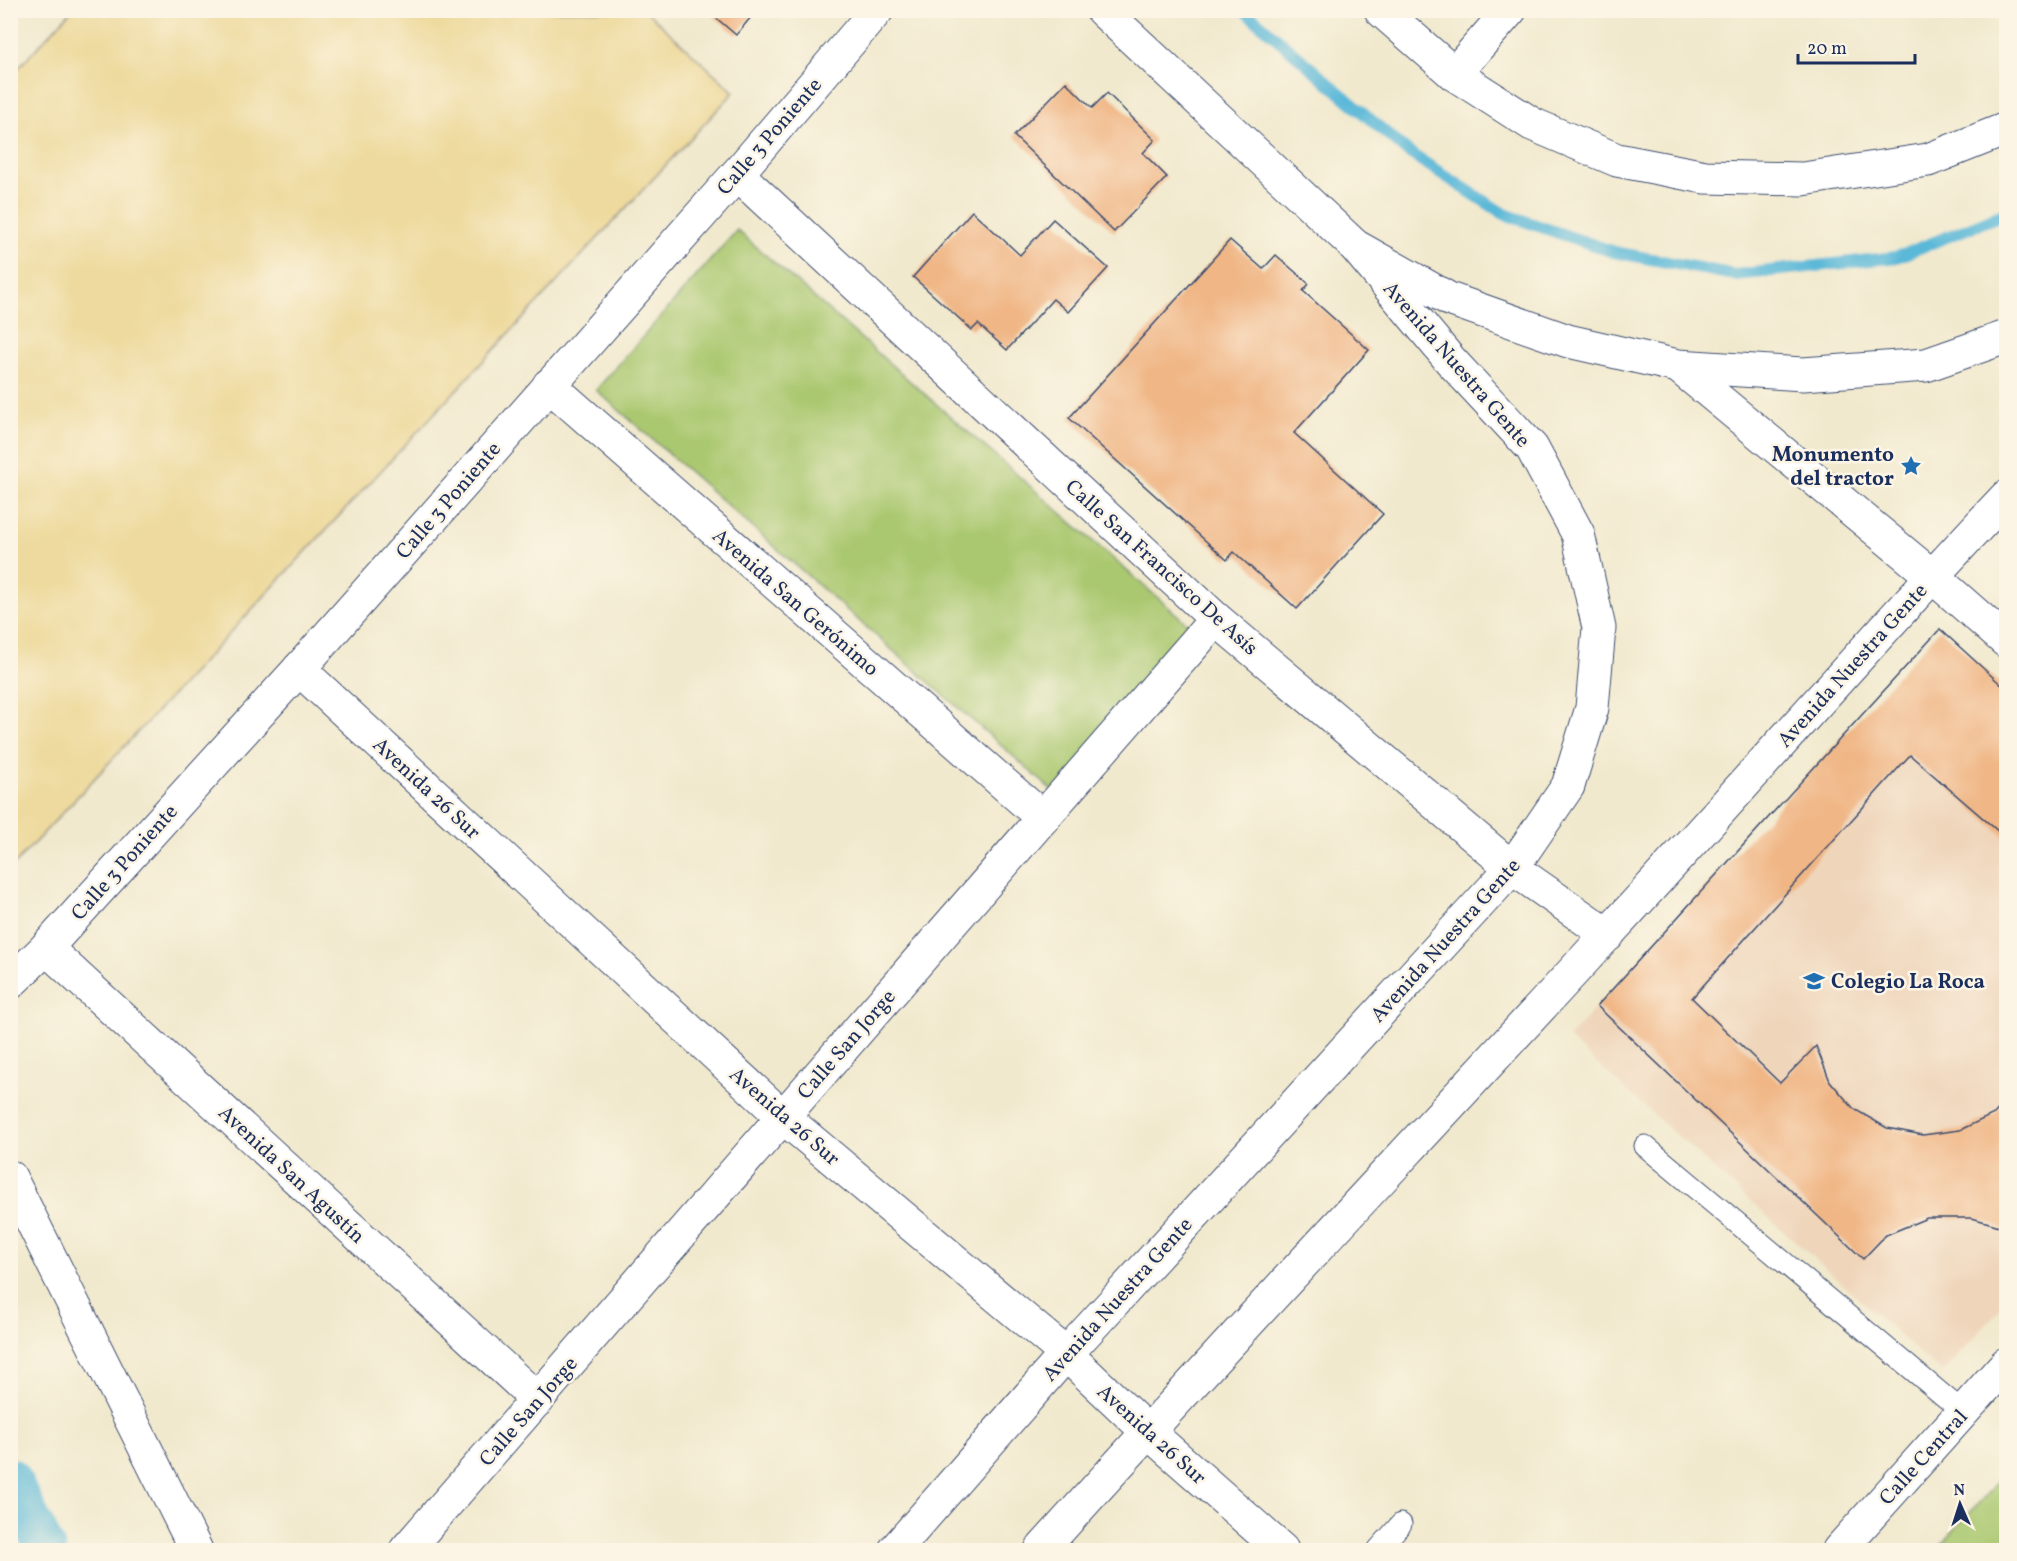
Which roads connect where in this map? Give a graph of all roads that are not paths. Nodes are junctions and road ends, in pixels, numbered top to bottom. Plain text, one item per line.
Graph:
1 (878, 10) edge
2 (1102, 10) edge
3 (1381, 10) edge
4 (1510, 10) edge
5 (1454, 74) junction
6 (2007, 129) edge
7 (737, 174) junction
8 (1355, 246) junction
9 (2007, 337) edge
10 (1678, 366) junction
11 (549, 385) junction
12 (2007, 496) edge
13 (1932, 576) junction
14 (1216, 619) junction
15 (2007, 640) edge
16 (299, 669) junction
17 (1043, 818) junction
18 (1512, 868) junction
19 (1608, 935) junction
20 (46, 948) junction
21 (10, 983) edge
22 (783, 1117) junction
23 (1645, 1146) dead end
24 (10, 1178) edge
25 (1066, 1354) junction
26 (2007, 1364) edge
27 (538, 1400) junction
28 (1963, 1412) junction
29 (1147, 1431) junction
30 (1401, 1524) dead end
31 (1842, 1549) edge
32 (196, 1551) edge
33 (405, 1551) edge
34 (895, 1551) edge
35 (1041, 1551) edge
36 (1282, 1551) edge
37 (1378, 1551) edge

1 - 7 street, Calle 3 Poniente
2 - 8 street
3 - 5 street
4 - 5 street
5 - 6 street
7 - 11 street, Calle 3 Poniente
7 - 14 street, Calle San Francisco De Asís
8 - 10 street
8 - 18 street, Avenida Nuestra Gente
9 - 10 street
10 - 13 street
11 - 16 street, Calle 3 Poniente
11 - 17 street, Avenida San Gerónimo
12 - 13 street, Avenida Nuestra Gente
13 - 15 street
13 - 19 street, Avenida Nuestra Gente
14 - 17 street, Calle San Jorge
14 - 18 street, Calle San Francisco De Asís
16 - 20 street, Calle 3 Poniente
16 - 22 street, Avenida 26 Sur
17 - 22 street, Calle San Jorge
18 - 19 street, Calle San Francisco De Asís
18 - 25 street, Avenida Nuestra Gente
19 - 29 street, Avenida Nuestra Gente
20 - 21 street, Calle 3 Poniente
20 - 27 street, Avenida San Agustín
22 - 25 street, Avenida 26 Sur
22 - 27 street, Calle San Jorge
23 - 28 lane
24 - 32 street
25 - 29 street, Avenida 26 Sur
25 - 34 street, Avenida Nuestra Gente
26 - 28 street, Calle Central
27 - 33 street, Calle San Jorge
28 - 31 street, Calle Central
29 - 35 street, Avenida Nuestra Gente
29 - 36 street, Avenida 26 Sur
30 - 37 lane

